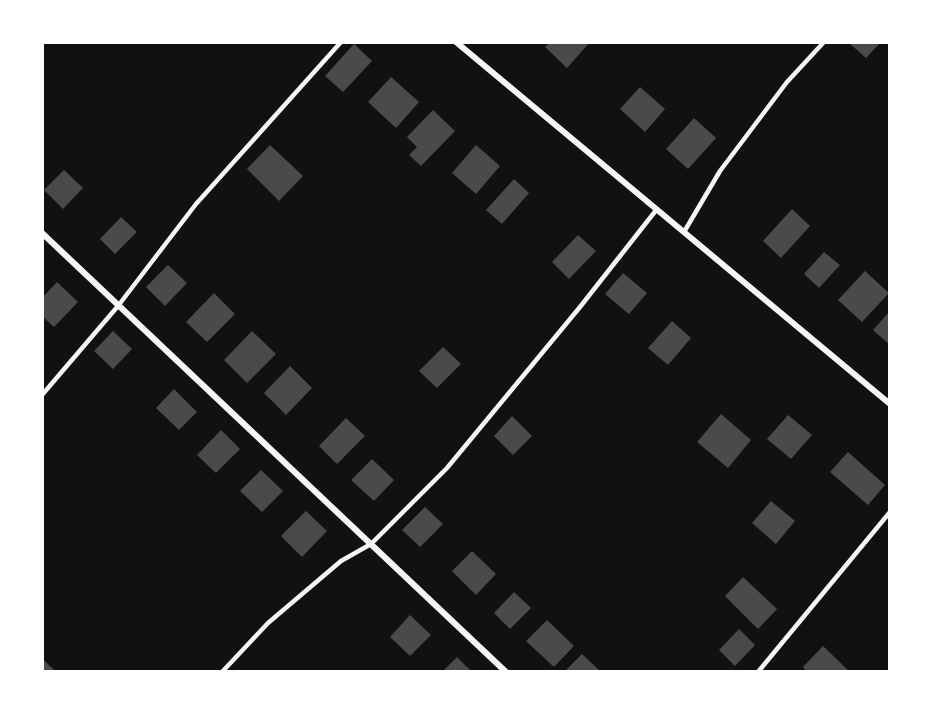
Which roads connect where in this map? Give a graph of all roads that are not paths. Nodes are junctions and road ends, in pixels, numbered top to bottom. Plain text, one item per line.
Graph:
1 (341, 42) edge
2 (456, 42) edge
3 (824, 42) edge
4 (657, 209) junction
5 (684, 232) junction
6 (42, 233) edge
7 (118, 306) junction
8 (42, 395) edge
9 (890, 404) edge
10 (890, 512) edge
11 (371, 544) junction
12 (222, 672) edge
13 (506, 672) edge
14 (758, 672) edge

1 - 7 lane
2 - 4 street
3 - 5 lane
4 - 5 street
4 - 11 lane
5 - 9 street
6 - 7 street
7 - 8 lane
7 - 11 street
10 - 14 lane
11 - 12 lane
11 - 13 street

